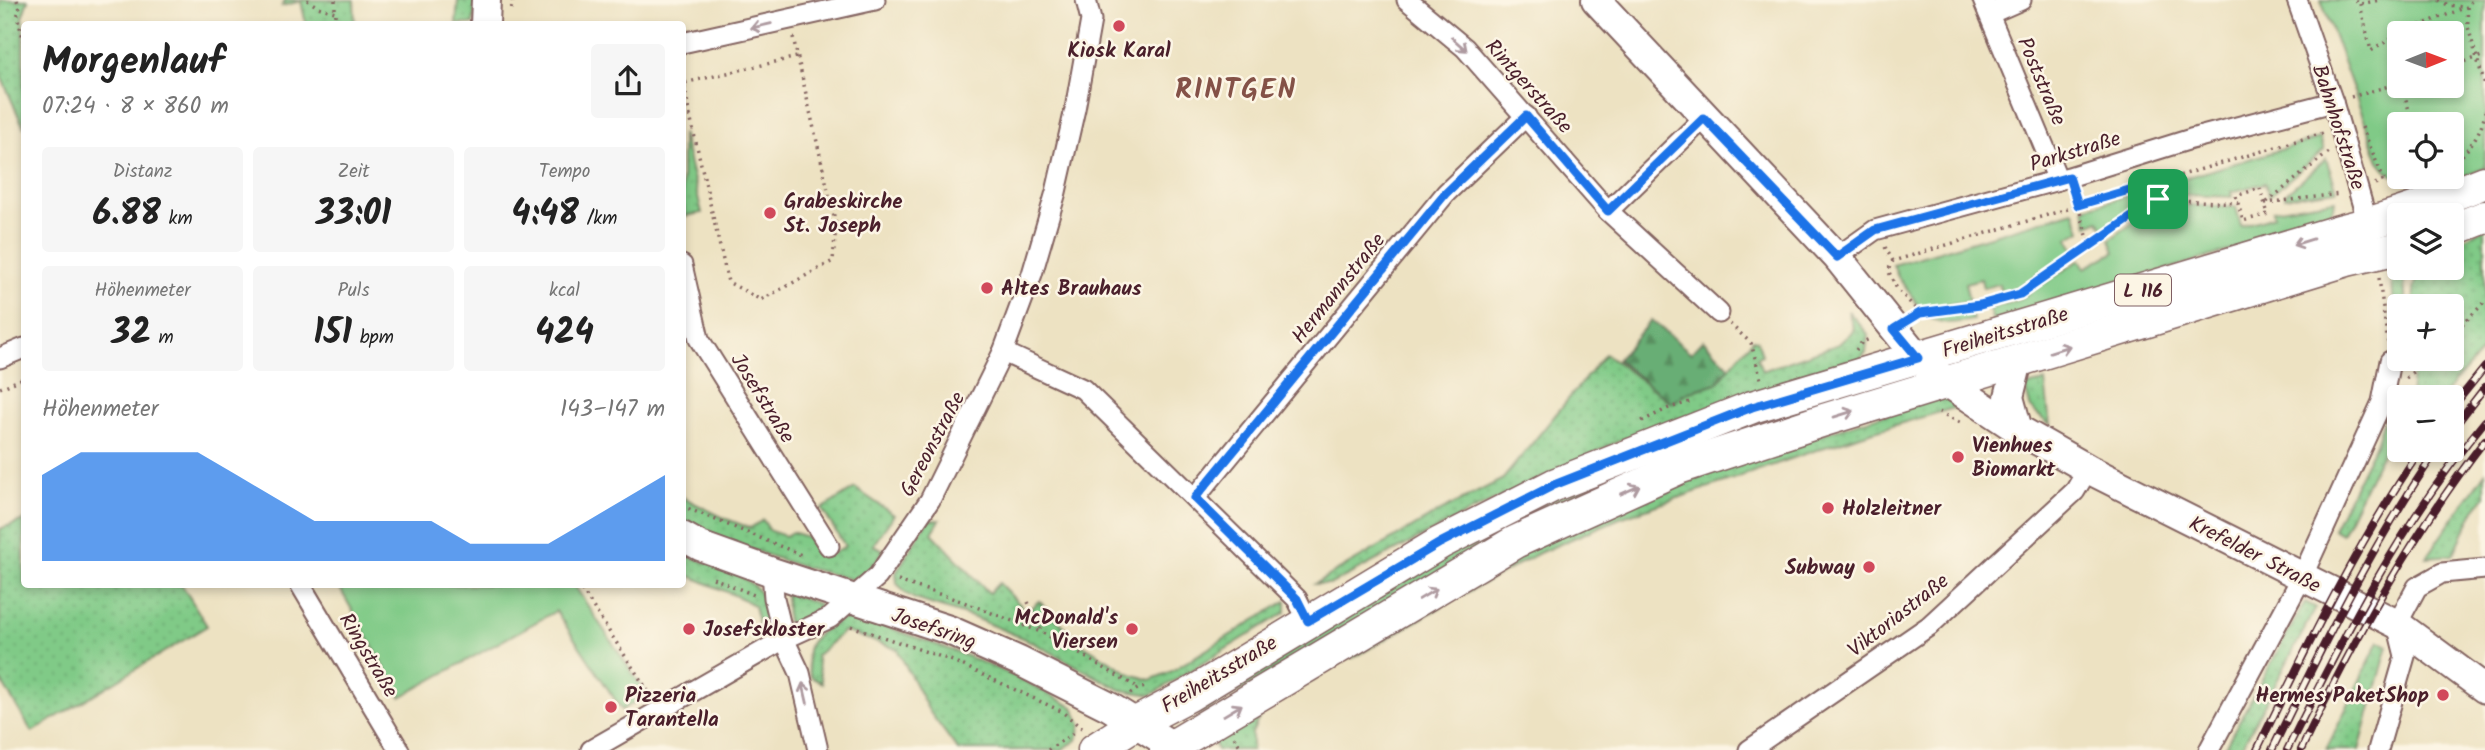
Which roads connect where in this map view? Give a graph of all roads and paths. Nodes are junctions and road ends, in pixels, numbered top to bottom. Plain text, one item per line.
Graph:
1 (17, 0) edge
2 (23, 0) edge
3 (307, 0) edge
4 (334, 0) edge
5 (486, 0) edge
6 (875, 0) edge
7 (1086, 0) edge
8 (1407, 0) edge
9 (1596, 0) edge
10 (2021, 0) edge
11 (2297, 0) edge
12 (2356, 0) edge
13 (2380, 0) edge
14 (2439, 0) edge
15 (2472, 0) edge
16 (2360, 4) junction
17 (1986, 7) edge
18 (2465, 7) junction
19 (20, 9) junction
20 (335, 12) junction
21 (788, 19) junction
22 (335, 21) edge
23 (485, 21) edge
24 (2430, 21) edge
25 (21, 30) edge
26 (2387, 41) edge
27 (686, 42) edge
28 (2485, 55) edge
29 (797, 57) junction
30 (2477, 58) junction
31 (2464, 62) edge
32 (686, 83) edge
33 (2485, 86) edge
34 (2387, 87) edge
35 (686, 94) edge
36 (2333, 102) junction
37 (2485, 111) edge
38 (690, 116) junction
39 (1526, 116) junction
40 (686, 117) edge
41 (1704, 118) junction
42 (2323, 133) dead end
43 (2329, 152) dead end
44 (2464, 154) edge
45 (2064, 179) junction
46 (2387, 181) edge
47 (2485, 182) edge
48 (2153, 183) junction
49 (2360, 189) junction
50 (2158, 199) junction
51 (2265, 203) junction
52 (2238, 204) junction
53 (2078, 205) junction
54 (1608, 211) junction
55 (2485, 217) edge
56 (2368, 224) junction
57 (2464, 225) edge
58 (2090, 245) junction
59 (1837, 257) junction
60 (2385, 257) edge
61 (686, 282) edge
62 (2387, 299) edge
63 (2485, 302) edge
64 (1718, 313) joint
65 (1920, 313) junction
66 (2464, 322) edge
67 (1894, 329) junction
68 (21, 349) edge
69 (1003, 352) junction
70 (0, 358) edge
71 (1918, 358) junction
72 (2018, 361) junction
73 (2388, 371) edge
74 (21, 379) edge
75 (1762, 381) dead end
76 (1948, 383) junction
77 (0, 388) edge
78 (2018, 430) junction
79 (2088, 469) junction
80 (1195, 498) junction
81 (686, 508) edge
82 (686, 538) edge
83 (829, 546) dead end
84 (812, 559) dead end
85 (2485, 569) edge
86 (772, 572) junction
87 (878, 576) junction
88 (2301, 577) junction
89 (302, 588) edge
90 (581, 588) edge
91 (852, 600) junction
92 (1028, 602) dead end
93 (830, 618) junction
94 (1308, 621) junction
95 (2397, 624) junction
96 (1043, 633) junction
97 (784, 639) junction
98 (1139, 688) dead end
99 (2485, 689) edge
100 (653, 698) dead end
101 (1136, 723) junction
102 (1173, 748) edge
103 (1096, 749) edge
104 (399, 750) edge
105 (591, 750) edge
106 (818, 750) edge
107 (1749, 750) edge
108 (2209, 750) edge
109 (2378, 750) edge

1 - 19 path
2 - 19 path
3 - 20 path
4 - 20 path
5 - 23 main road
6 - 21 street
7 - 69 street, Gereonstraße
8 -> 39 street, Rintgerstraße
9 - 41 main road, Krefelder Straße
10 - 17 street
11 - 36 street, Bahnhofstraße
12 - 16 path
13 - 16 path
14 - 18 path
15 - 18 path
16 - 26 path
17 - 45 street, Poststraße
18 - 24 path
18 - 30 path
19 - 25 path
20 - 22 path
21 -> 27 street
21 - 29 path
28 - 30 path
29 - 32 path
29 - 38 path
30 - 31 path
30 - 33 path
34 - 36 path
35 - 38 path
36 - 45 street, Parkstraße
36 - 49 street, Bahnhofstraße
37 - 44 path
38 - 40 path
39 - 54 street, Rintgerstraße
39 - 80 street, Hermannstraße
41 - 54 street
41 - 59 main road, Krefelder Straße
42 - 48 path
43 - 51 path
45 - 53 path
45 - 59 street, Parkstraße
46 - 49 path
47 - 56 main road, Freiheitsstraße / L 116
48 - 50 path
48 - 53 path
49 - 51 path
49 - 56 street, Bahnhofstraße
50 - 52 path
50 - 58 path
51 - 52 path
51 - 52 path
53 - 58 path
53 - 65 path
54 - 64 street, Rintgerstraße
55 - 57 main road
56 - 60 main road, Bahnhofstraße
56 -> 71 main road, Freiheitsstraße / L 116
58 - 65 path
59 - 67 main road, Krefelder Straße
60 - 62 path
72 -> 60 main road, Freiheitsstraße / L 116
61 - 83 street, Josefstraße
63 - 66 path
64 - 75 path
65 - 67 path
67 - 71 main road, Krefelder Straße
68 - 70 street
69 - 80 street
69 - 87 street, Gereonstraße
71 - 76 main road, Krefelder Straße
71 - 94 main road, Freiheitsstraße
72 - 76 main road, Freiheitsstraße / L 116
72 - 78 main road
73 - 88 street
74 - 77 path
76 - 78 main road, Krefelder Straße
102 -> 76 main road, Freiheitsstraße
78 - 79 main road, Krefelder Straße
79 - 88 main road, Krefelder Straße
79 - 107 street, Viktoriastraße
80 - 94 street
81 - 84 path
82 - 86 main road, Josefsring
85 - 95 street
86 - 91 main road, Josefsring
86 - 97 street
87 - 91 street, Gereonstraße
87 - 96 path
88 - 95 main road, Krefelder Straße
88 - 108 street
89 - 104 street, Ringstraße
90 - 100 path
91 - 93 street, Gereonstraße
91 - 101 main road, Josefsring
92 - 96 path
93 - 97 street, Gereonstraße
93 - 103 path
94 - 101 main road, Freiheitsstraße
95 - 99 main road, Krefelder Straße
95 - 109 street
96 - 98 path
97 - 105 street, Gereonstraße
106 -> 97 street
101 - 102 main road, Josefsring
101 - 103 main road, Freiheitsstraße

